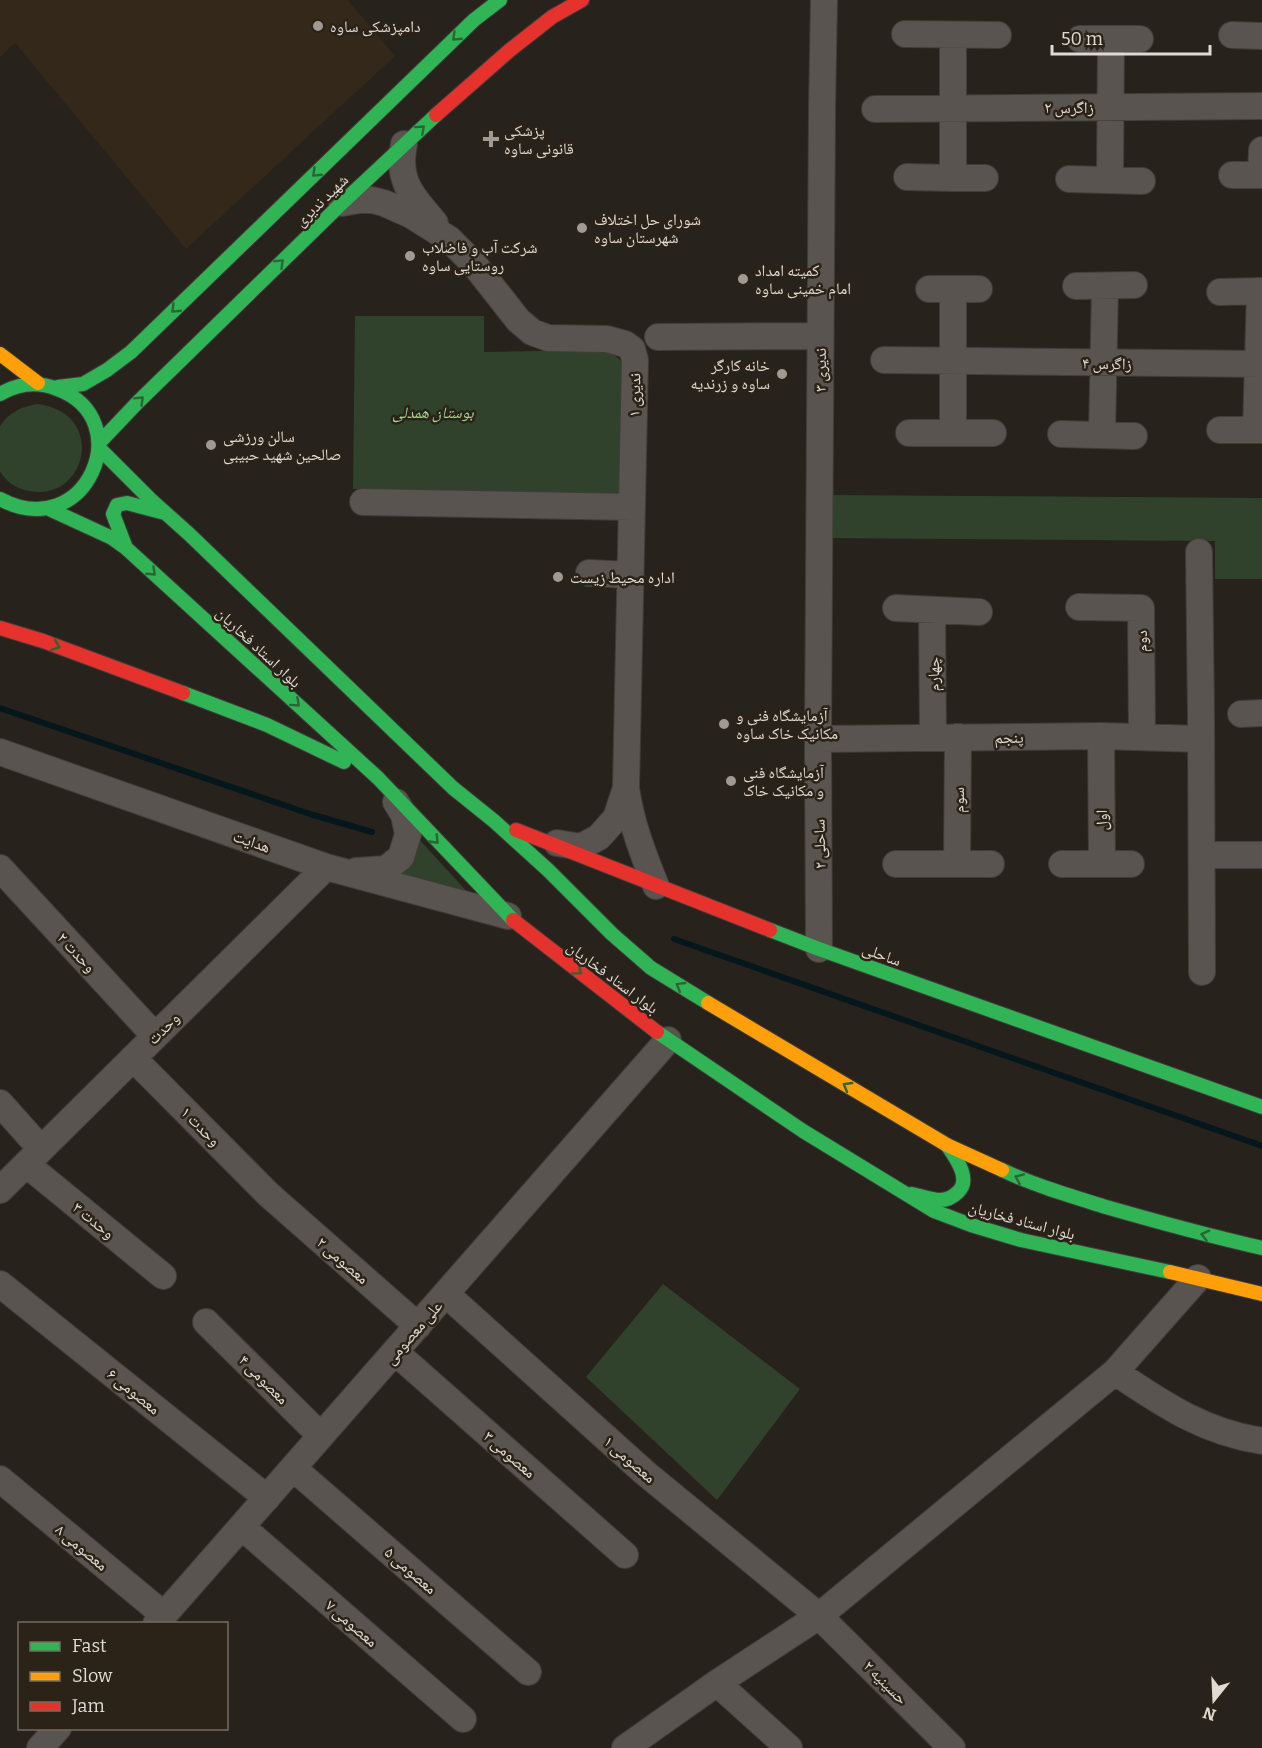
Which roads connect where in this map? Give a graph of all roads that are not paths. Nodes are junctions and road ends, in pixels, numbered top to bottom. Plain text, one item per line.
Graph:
1 (500, 0) edge
2 (582, 0) edge
3 (824, 0) edge
4 (905, 34) dead end
5 (954, 34) junction
6 (998, 35) dead end
7 (1232, 35) dead end
8 (1262, 36) edge
9 (1080, 39) dead end
10 (1111, 39) junction
11 (1140, 39) dead end
12 (1262, 106) edge
13 (1110, 107) junction
14 (954, 108) junction
15 (875, 109) dead end
16 (404, 144) junction
17 (1262, 150) edge
18 (1232, 175) dead end
19 (1262, 175) edge
20 (907, 177) dead end
21 (953, 178) junction
22 (985, 178) dead end
23 (1069, 179) dead end
24 (1110, 180) junction
25 (1142, 181) dead end
26 (342, 203) junction
27 (449, 239) junction
28 (1134, 285) dead end
29 (1076, 286) dead end
30 (1105, 286) junction
31 (979, 289) dead end
32 (1261, 291) edge
33 (1220, 292) dead end
34 (820, 336) junction
35 (658, 337) dead end
36 (0, 354) edge
37 (884, 360) dead end
38 (953, 361) junction
39 (1103, 363) junction
40 (1260, 364) edge
41 (38, 383) junction
42 (58, 387) junction
43 (0, 394) edge
44 (1220, 430) dead end
45 (1259, 430) edge
46 (909, 433) dead end
47 (953, 433) junction
48 (993, 434) dead end
49 (1061, 434) dead end
50 (1102, 435) junction
51 (1134, 436) dead end
52 (100, 446) junction
53 (0, 499) edge
54 (363, 502) dead end
55 (632, 507) junction
56 (49, 509) junction
57 (165, 513) junction
58 (126, 548) junction
59 (1199, 552) dead end
60 (589, 573) dead end
61 (630, 575) junction
62 (1079, 607) dead end
63 (896, 608) dead end
64 (932, 610) junction
65 (980, 612) dead end
66 (0, 628) edge
67 (1101, 736) junction
68 (1142, 736) junction
69 (946, 737) junction
70 (818, 739) junction
71 (1201, 739) junction
72 (0, 752) edge
73 (384, 785) junction
74 (626, 788) junction
75 (494, 821) junction
76 (542, 840) junction
77 (1202, 855) junction
78 (1262, 855) edge
79 (896, 864) dead end
80 (957, 864) junction
81 (991, 864) dead end
82 (1062, 864) dead end
83 (1102, 864) junction
84 (1131, 864) dead end
85 (0, 868) edge
86 (335, 870) junction
87 (647, 882) junction
88 (616, 887) dead end
89 (602, 902) dead end
90 (508, 916) junction
91 (612, 934) junction
92 (819, 949) junction
93 (1202, 972) dead end
94 (154, 1036) junction
95 (668, 1040) junction
96 (133, 1058) junction
97 (0, 1104) edge
98 (1262, 1107) edge
99 (947, 1145) junction
100 (33, 1157) junction
101 (0, 1190) edge
102 (901, 1191) junction
103 (268, 1194) joint
104 (1262, 1248) edge
105 (163, 1276) dead end
106 (1198, 1278) junction
107 (0, 1284) edge
108 (446, 1294) junction
109 (1262, 1294) edge
110 (206, 1322) dead end
111 (418, 1326) junction
112 (395, 1352) junction
113 (1115, 1372) junction
114 (321, 1436) junction
115 (1262, 1440) edge
116 (293, 1468) junction
117 (0, 1479) edge
118 (267, 1498) junction
119 (242, 1527) junction
120 (626, 1555) dead end
121 (819, 1616) junction
122 (160, 1619) edge
123 (528, 1672) dead end
124 (717, 1683) junction
125 (463, 1719) dead end
126 (56, 1730) edge
127 (40, 1748) edge
128 (625, 1748) edge
129 (789, 1748) edge
130 (952, 1748) edge

1 -> 42 main road, شهید ندیری
16 -> 2 main road, شهید ندیری
3 - 34 street, ندیری ۳
4 - 5 street
5 - 6 street
5 - 14 street
7 - 8 street
9 - 10 street
10 - 11 street
10 - 13 street
12 - 13 street, زاگرس ۲
13 - 14 street, زاگرس ۲
13 - 24 street
14 - 15 street, زاگرس ۲
14 - 21 street
16 - 26 main road, شهید ندیری
16 - 27 street
17 - 19 street
18 - 19 street
20 - 21 street
21 - 22 street
23 - 24 street
24 - 25 street
26 - 27 street, ندیری ۱
52 -> 26 main road, شهید ندیری
27 - 55 street, ندیری ۱
28 - 30 street
29 - 30 street
30 - 39 street
31 - 38 street
32 - 33 street
32 - 40 street
34 - 35 street
34 - 70 street, ندیری ۳
36 - 41 main road
37 - 38 street, زاگرس ۴
38 - 39 street, زاگرس ۴
38 - 47 street
39 - 40 street, زاگرس ۴
39 - 50 street
40 - 45 street
41 - 42 main road
41 - 43 main road
42 - 52 main road
44 - 45 street
46 - 47 street
47 - 48 street
49 - 50 street
50 - 51 street
52 - 56 main road
52 - 57 main road, بلوار استاد فخاریان
53 - 56 main road
54 - 55 street
55 - 61 street, ندیری ۱
56 - 58 main road, بلوار استاد فخاریان
57 - 58 main road
57 - 75 main road, بلوار استاد فخاریان
58 -> 73 main road, بلوار استاد فخاریان
59 - 71 street
60 - 61 street
61 - 74 street, ندیری ۱
62 - 68 street, دوم
63 - 64 street
64 - 65 street
64 - 69 street, چهارم
66 -> 73 main road
67 - 68 street, پنجم
67 - 69 street, پنجم
67 - 83 street, اول
68 - 71 street, پنجم
69 - 70 street, پنجم
69 - 80 street, سوم
70 - 92 street, ساحلی ۲
71 - 77 street
72 - 86 street, هدایت
73 - 86 street
73 -> 90 main road, بلوار استاد فخاریان
74 - 76 street
74 - 87 street
75 - 76 main road, ساحلی
75 - 91 main road, بلوار استاد فخاریان
76 - 87 main road, ساحلی
77 - 78 street
77 - 93 street
79 - 80 street
80 - 81 street
82 - 83 street
83 - 84 street
85 - 94 street, وحدت ۲
86 - 90 street, هدایت
86 - 94 street, وحدت
87 - 88 main road
87 - 92 main road, ساحلی
89 - 91 main road
90 -> 95 main road, بلوار استاد فخاریان
99 -> 91 main road, بلوار استاد فخاریان
92 - 98 main road, ساحلی
94 - 96 street, وحدت
95 - 102 main road, بلوار استاد فخاریان
95 - 108 street, علی معصومی
96 - 100 street, وحدت
96 - 103 street, وحدت ۱
97 - 100 street, وحدت ۳
99 - 102 main road
104 -> 99 main road, بلوار استاد فخاریان
100 - 101 street, وحدت
100 - 105 street, وحدت ۳
102 - 106 main road, بلوار استاد فخاریان
103 - 111 street, معصومی ۲
106 - 109 main road, بلوار استاد فخاریان
106 - 113 street
107 - 118 street, معصومی ۶
108 - 111 street, علی معصومی
108 - 121 street, معصومی ۱
110 - 114 street, معصومی ۴
111 - 112 street, علی معصومی
112 - 114 street, علی معصومی
112 - 120 street, معصومی ۳
113 - 115 street
113 - 121 street
114 - 116 street, علی معصومی
116 - 118 street, علی معصومی
116 - 123 street, معصومی ۵
117 - 122 street, معصومی ۸
118 - 119 street, علی معصومی
119 - 122 street, علی معصومی
119 - 125 street, معصومی ۷
121 - 124 street
121 - 130 street, حسینیه ۲
124 - 128 street
124 - 129 street
126 - 127 street

